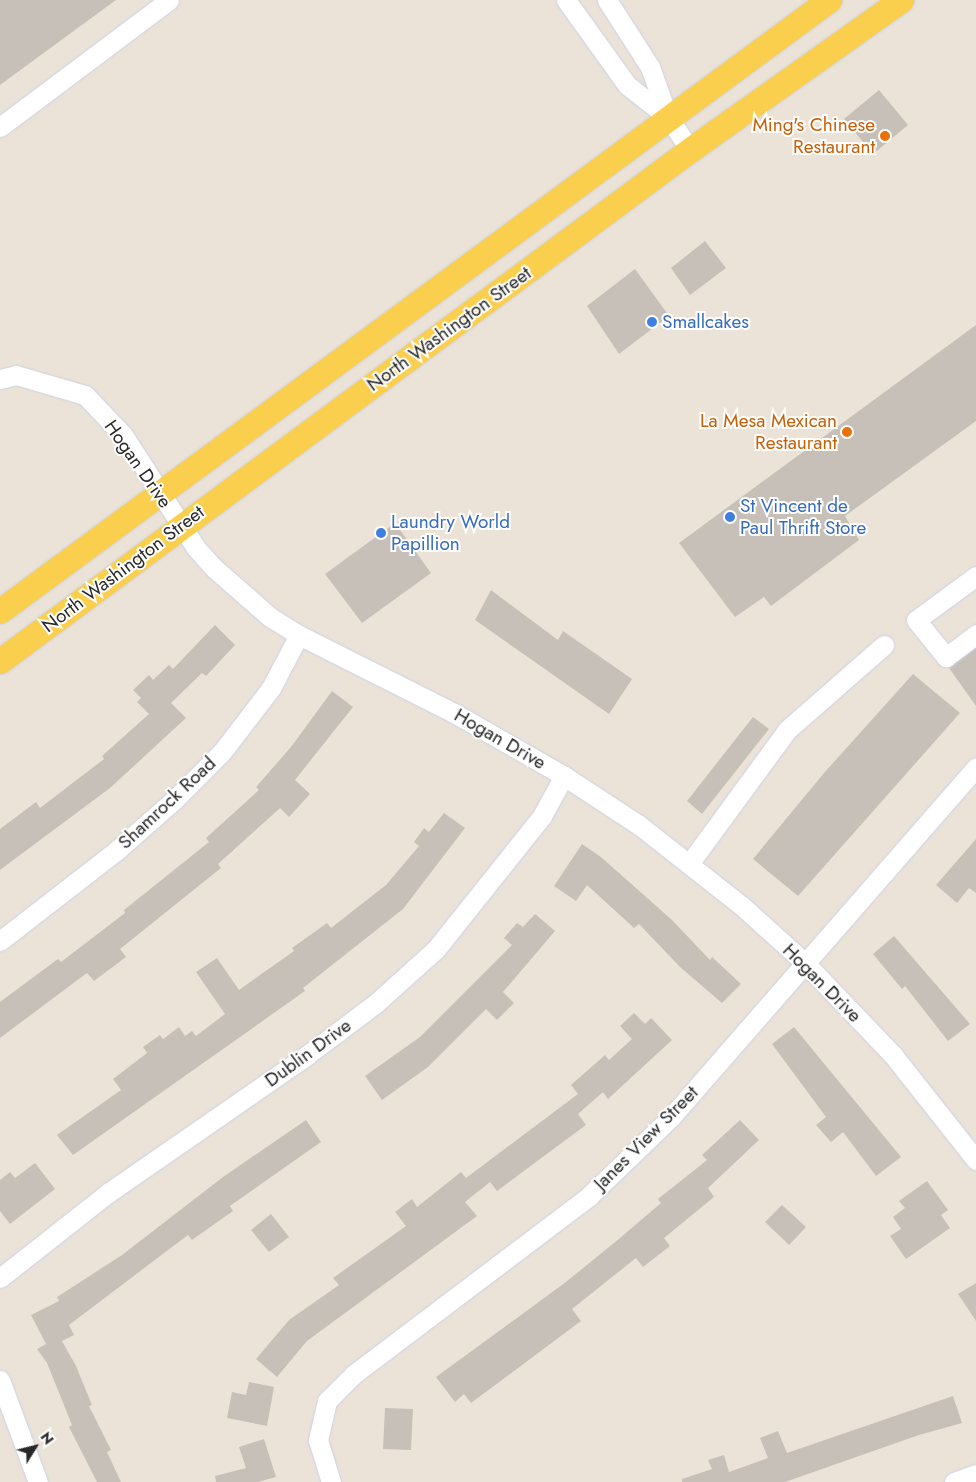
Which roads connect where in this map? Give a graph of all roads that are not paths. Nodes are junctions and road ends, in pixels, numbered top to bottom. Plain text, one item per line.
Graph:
1 (169, 0) edge
2 (566, 0) edge
3 (607, 0) edge
4 (829, 0) edge
5 (901, 0) edge
6 (668, 117) junction
7 (0, 127) edge
8 (690, 150) junction
9 (0, 379) edge
10 (160, 492) junction
11 (180, 526) junction
12 (976, 576) edge
13 (0, 611) edge
14 (976, 634) edge
15 (299, 635) junction
16 (884, 645) dead end
17 (0, 661) edge
18 (976, 767) edge
19 (564, 776) junction
20 (689, 864) junction
21 (0, 941) edge
22 (805, 963) junction
23 (976, 1160) edge
24 (0, 1278) edge
25 (0, 1380) edge
26 (976, 1474) edge
27 (38, 1482) edge
28 (331, 1482) edge
29 (954, 1482) edge

1 - 7 street
2 - 6 street
3 - 6 street
4 - 6 main road, North Washington Street
5 - 8 main road, North Washington Street
6 - 8 street
6 - 10 main road, North Washington Street
8 - 11 main road, North Washington Street
9 - 10 street, Hogan Drive
10 - 11 street, Hogan Drive
10 - 13 main road, North Washington Street
11 - 15 street, Hogan Drive
11 - 17 main road, North Washington Street
12 - 14 street
15 - 19 street, Hogan Drive
15 - 21 street, Shamrock Road
16 - 20 street
18 - 22 street, Janes View Street
19 - 20 street, Hogan Drive
19 - 24 street, Dublin Drive
20 - 22 street, Hogan Drive
22 - 23 street, Hogan Drive
22 - 28 street, Janes View Street
25 - 27 street
26 - 29 street

